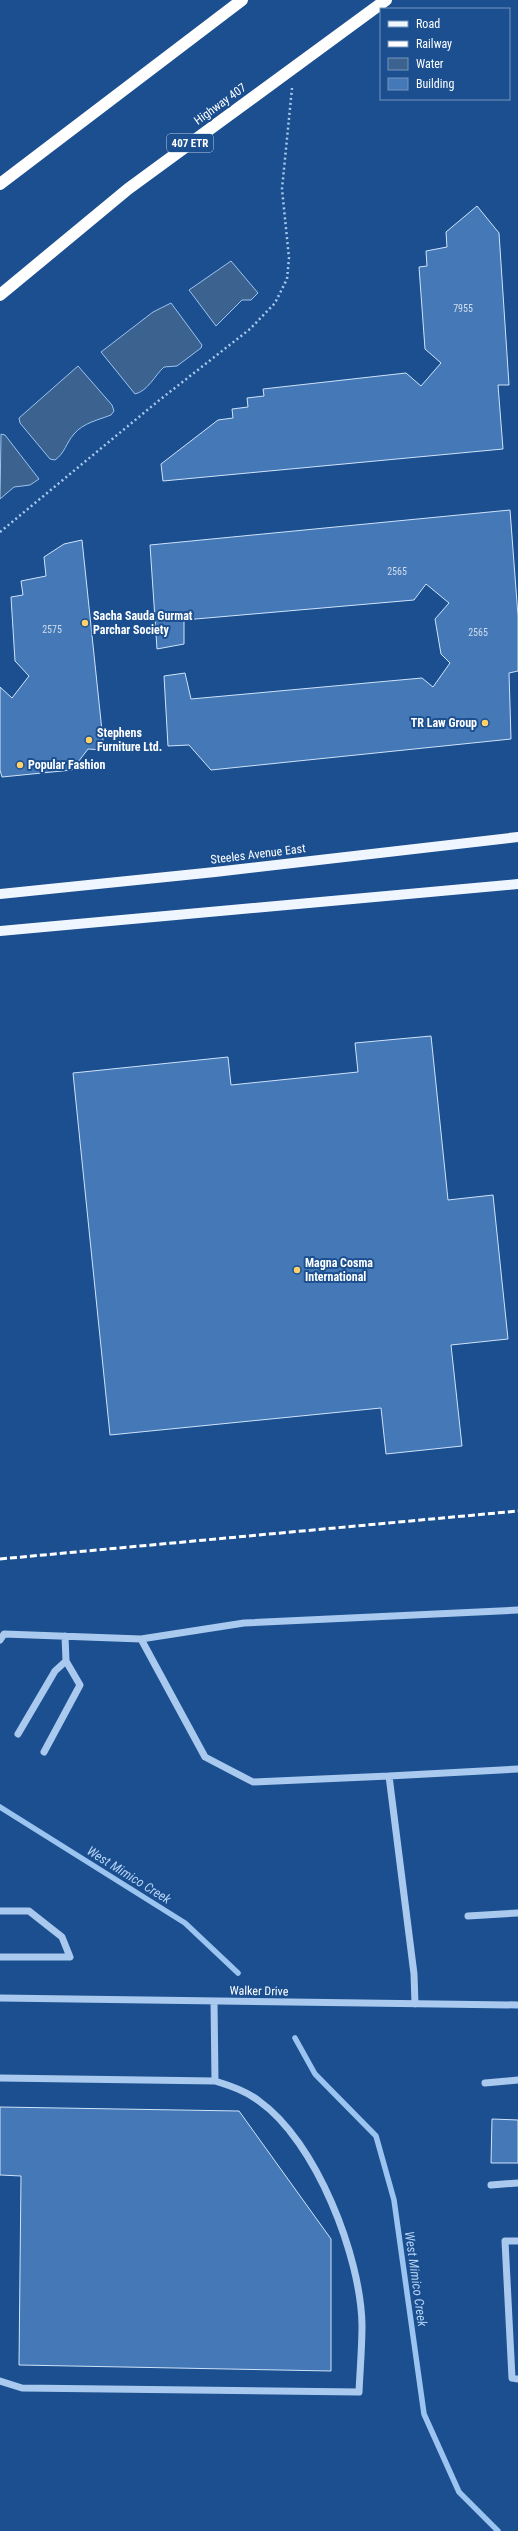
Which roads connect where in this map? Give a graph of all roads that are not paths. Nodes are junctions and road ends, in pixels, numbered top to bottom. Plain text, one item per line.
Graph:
1 (242, 0) edge
2 (386, 0) edge
3 (0, 184) edge
4 (0, 295) edge
5 (518, 837) edge
6 (518, 884) edge
7 (0, 894) edge
8 (0, 930) edge
9 (518, 1610) edge
10 (65, 1636) junction
11 (141, 1639) junction
12 (0, 1640) edge
13 (66, 1662) junction
14 (18, 1734) dead end
15 (44, 1752) dead end
16 (518, 1769) edge
17 (389, 1776) junction
18 (0, 1911) edge
19 (518, 1913) edge
20 (468, 1916) dead end
21 (0, 1958) edge
22 (0, 1998) edge
23 (214, 2001) junction
24 (415, 2004) junction
25 (518, 2005) edge
26 (0, 2078) edge
27 (518, 2080) edge
28 (215, 2081) junction
29 (485, 2083) dead end
30 (518, 2182) edge
31 (491, 2185) dead end
32 (518, 2241) edge
33 (518, 2379) edge
34 (0, 2381) edge

1 - 3 highway
2 - 4 highway, Highway 407 / 407 ETR
5 - 7 main road, Steeles Avenue East
6 - 8 main road
9 - 11 street
10 - 11 street
10 - 12 street
10 - 13 street
11 - 17 street
13 - 14 street
13 - 15 street
16 - 17 street
17 - 24 street
18 - 21 street
19 - 20 street
22 - 23 street, Walker Drive
23 - 24 street, Walker Drive
23 - 28 street
24 - 25 street, Walker Drive
26 - 28 street
27 - 29 street
28 - 34 street
30 - 31 street
32 - 33 street

